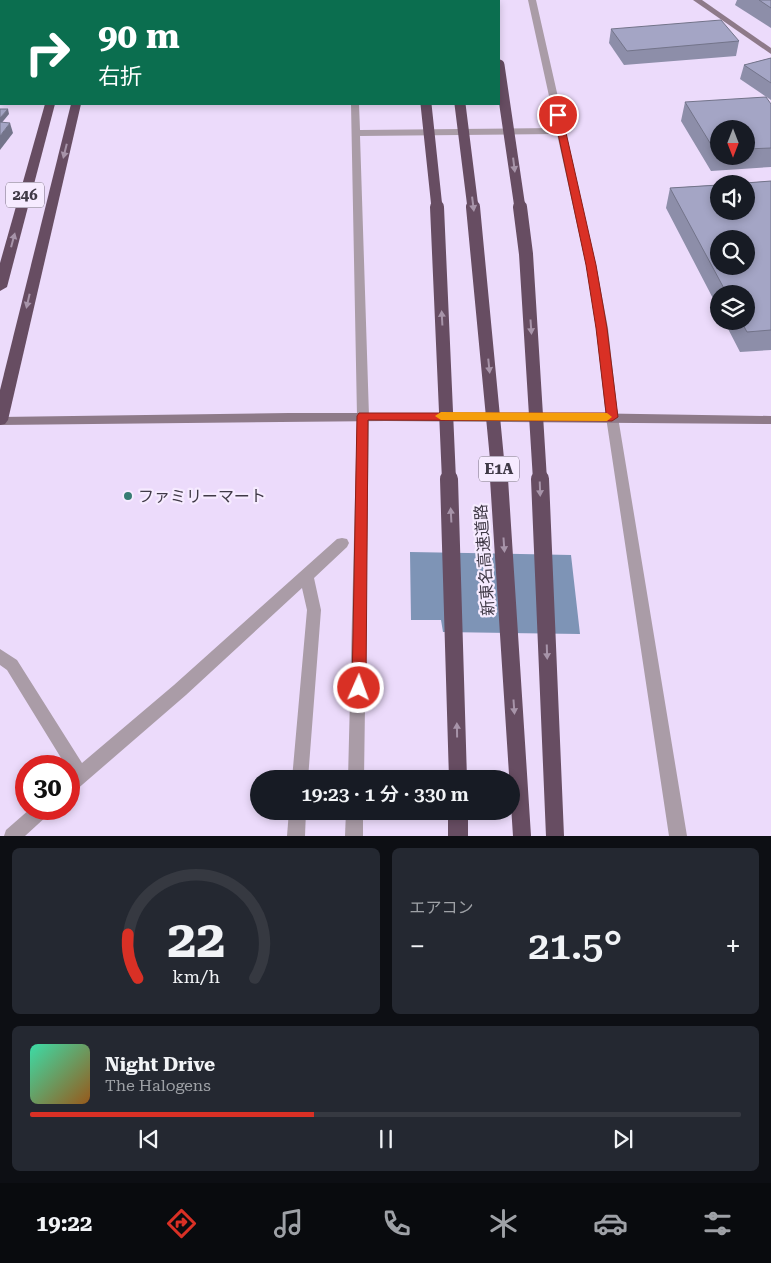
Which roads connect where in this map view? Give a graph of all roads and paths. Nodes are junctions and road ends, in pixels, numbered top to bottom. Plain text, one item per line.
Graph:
1 (532, 0) edge
2 (697, 0) edge
3 (771, 52) edge
4 (500, 71) edge
5 (50, 105) edge
6 (76, 105) edge
7 (355, 105) edge
8 (418, 105) edge
9 (426, 105) edge
10 (460, 105) edge
11 (562, 131) junction
12 (357, 133) junction
13 (438, 214) junction
14 (0, 287) edge
15 (363, 416) junction
16 (612, 417) junction
17 (0, 420) edge
18 (771, 420) edge
19 (342, 543) dead end
20 (306, 576) junction
21 (0, 656) edge
22 (61, 755) edge
23 (301, 770) edge
24 (356, 770) edge
25 (458, 770) edge
26 (80, 776) edge
27 (30, 820) edge
28 (297, 820) edge
29 (355, 820) edge
30 (458, 820) edge
31 (12, 836) edge
32 (296, 836) edge
33 (354, 836) edge
34 (458, 836) edge
35 (522, 836) edge
36 (554, 836) edge
37 (678, 836) edge

1 - 11 street
2 - 3 street
4 -> 36 highway, bridge
14 -> 5 highway, 246
6 -> 17 highway, 246
7 - 12 street
8 - 13 highway, bridge
9 - 13 highway, 新東名高速道路, bridge
10 -> 35 highway, 新東名高速道路 / E1A, bridge
11 - 12 street
11 - 16 street
12 - 15 street
25 -> 13 highway, 新東名高速道路, bridge
15 - 16 street
15 - 17 street
15 - 24 street
16 - 18 street
16 - 37 street
19 - 20 street
20 - 23 street
20 - 26 street
21 - 22 street
27 - 31 street
28 - 32 street
29 - 33 street
30 - 34 highway

